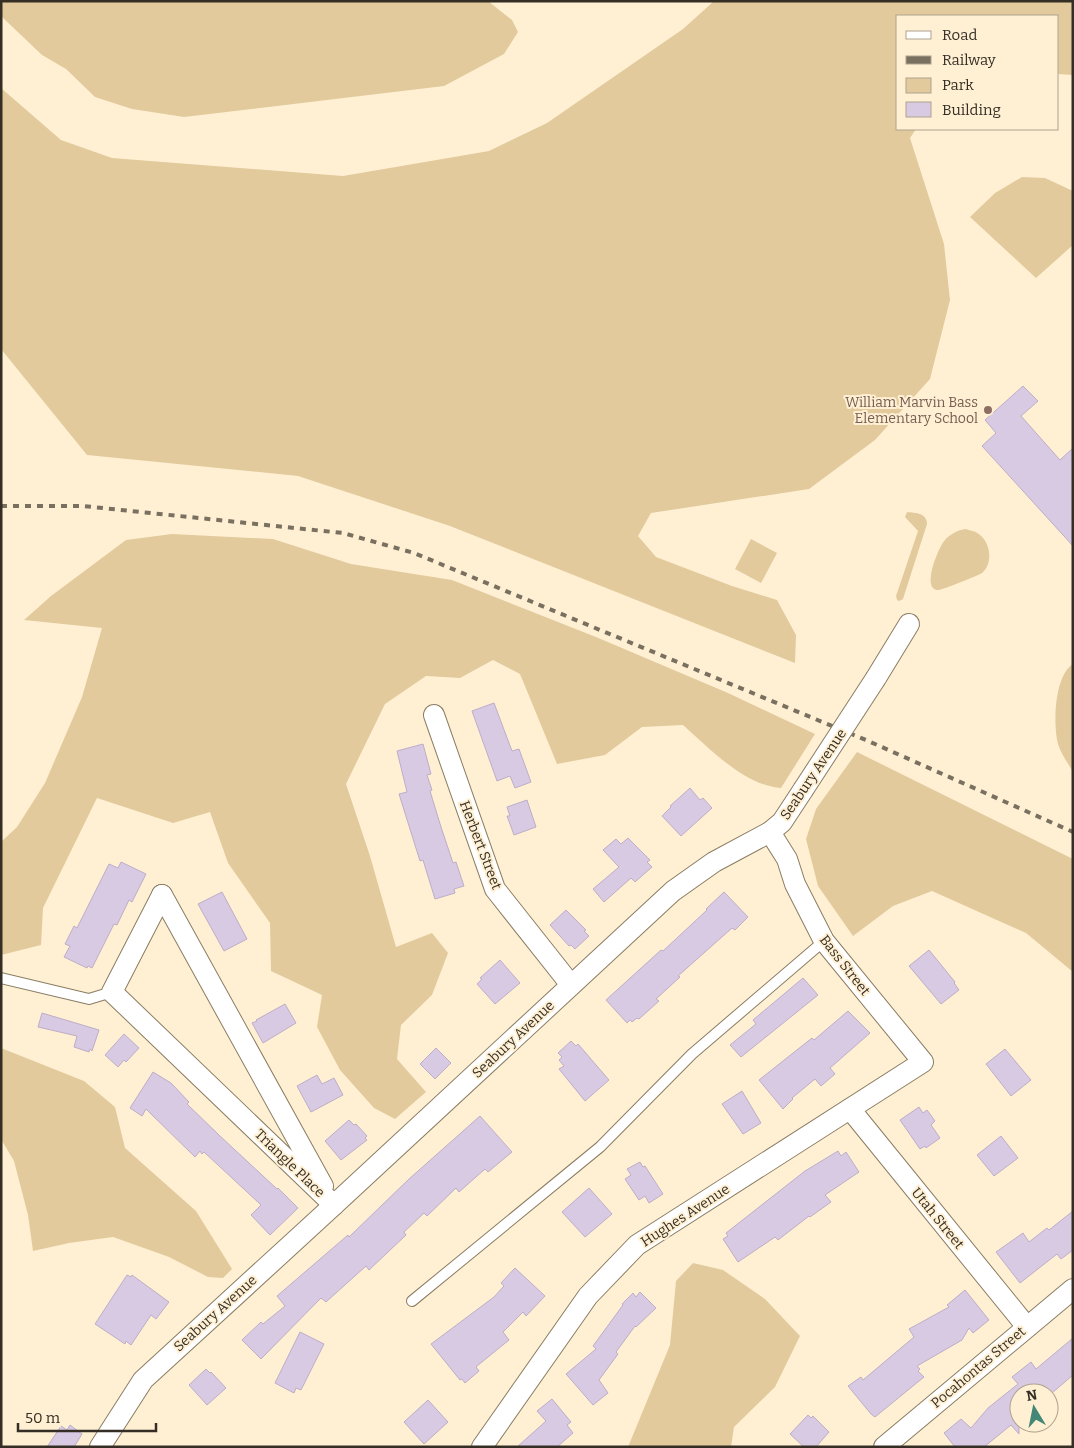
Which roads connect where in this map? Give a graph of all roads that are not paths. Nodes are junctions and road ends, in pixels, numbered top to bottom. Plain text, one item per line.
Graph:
1 (910, 624) dead end
2 (434, 715) dead end
3 (770, 832) junction
4 (824, 941) junction
5 (1, 978) edge
6 (571, 985) junction
7 (112, 992) junction
8 (923, 1062) joint
9 (850, 1109) junction
10 (334, 1205) junction
11 (1073, 1289) edge
12 (412, 1301) dead end
13 (1027, 1327) junction
14 (100, 1447) edge
15 (482, 1447) edge
16 (884, 1447) edge

1 - 3 street, Seabury Avenue, bridge
2 - 6 street, Herbert Street
3 - 4 street, Bass Street
3 - 6 street, Seabury Avenue
4 - 8 street, Bass Street
4 - 12 lane
5 - 7 lane
6 - 10 street, Seabury Avenue
7 - 10 street, Triangle Place
7 - 10 street, Triangle Place
8 - 9 street, Hughes Avenue
9 - 13 street, Utah Street
9 - 15 street, Hughes Avenue
10 - 14 street, Seabury Avenue
11 - 13 street, Pocahontas Street
13 - 16 street, Pocahontas Street

